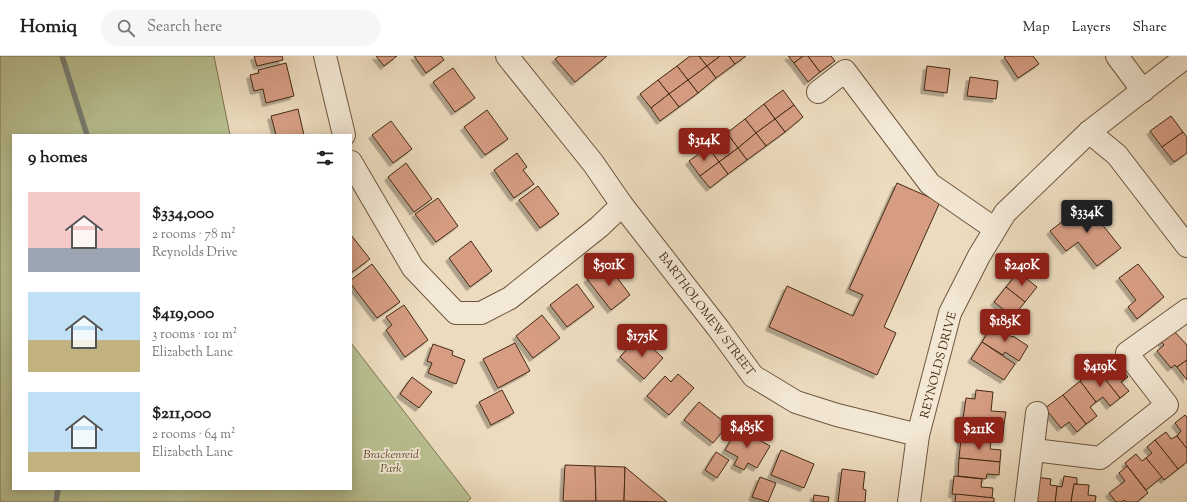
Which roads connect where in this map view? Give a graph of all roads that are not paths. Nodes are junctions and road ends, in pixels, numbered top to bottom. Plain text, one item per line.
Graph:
1 (324, 56) edge
2 (507, 56) edge
3 (1118, 56) edge
4 (1187, 56) edge
5 (1143, 91) junction
6 (818, 92) dead end
7 (1090, 132) junction
8 (344, 134) edge
9 (352, 164) edge
10 (622, 205) junction
11 (995, 229) junction
12 (1187, 246) edge
13 (1187, 310) edge
14 (1037, 413) dead end
15 (918, 435) junction
16 (1034, 450) junction
17 (909, 502) edge
18 (1026, 502) edge

1 - 8 street
2 - 10 street, BARTHOLOMEW STREET
3 - 5 street
4 - 5 street, REYNOLDS DRIVE
5 - 7 street, REYNOLDS DRIVE
6 - 11 street
7 - 11 street, REYNOLDS DRIVE
7 - 12 street
9 - 10 street
10 - 15 street, BARTHOLOMEW STREET
11 - 15 street, REYNOLDS DRIVE
13 - 16 street
14 - 16 street
15 - 17 street, REYNOLDS DRIVE
16 - 18 street

